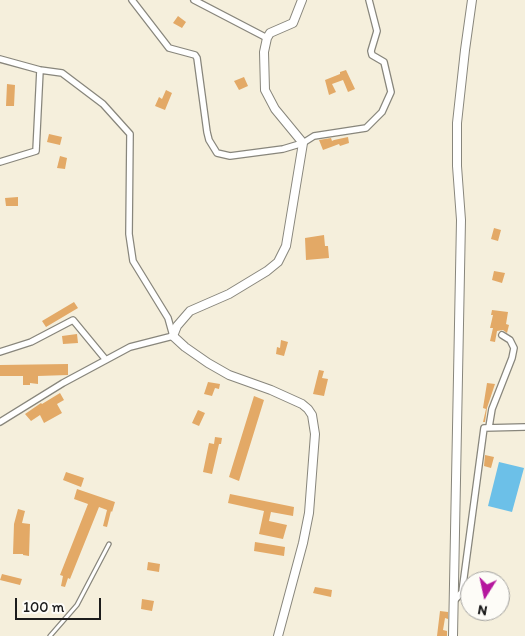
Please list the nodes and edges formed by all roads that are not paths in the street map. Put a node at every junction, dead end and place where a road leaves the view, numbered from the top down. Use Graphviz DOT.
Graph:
graph roads {
  1 [pos="132,0"];
  2 [pos="194,0"];
  3 [pos="302,0"];
  4 [pos="369,0"];
  5 [pos="472,0"];
  6 [pos="267,38"];
  7 [pos="0,59"];
  8 [pos="40,70"];
  9 [pos="303,143"];
  10 [pos="0,162"];
  11 [pos="502,335"];
  12 [pos="173,336"];
  13 [pos="0,352"];
  14 [pos="106,360"];
  15 [pos="0,422"];
  16 [pos="489,427"];
  17 [pos="525,427"];
  18 [pos="109,544"];
  19 [pos="454,601"];
  20 [pos="50,636"];
  21 [pos="278,636"];
  22 [pos="453,636"];
  1 -- 9 [label="street"];
  2 -- 6 [label="street"];
  3 -- 6 [label="street"];
  4 -- 9 [label="street"];
  5 -- 19 [label="street"];
  6 -- 9 [label="street"];
  7 -- 8 [label="street"];
  8 -- 10 [label="street"];
  8 -- 12 [label="street"];
  9 -- 12 [label="street"];
  11 -- 16 [label="street"];
  12 -- 14 [label="street"];
  12 -- 21 [label="street"];
  13 -- 14 [label="street"];
  14 -- 15 [label="street"];
  16 -- 17 [label="street"];
  16 -- 19 [label="street"];
  18 -- 20 [label="lane"];
  19 -- 22 [label="street"];
}
